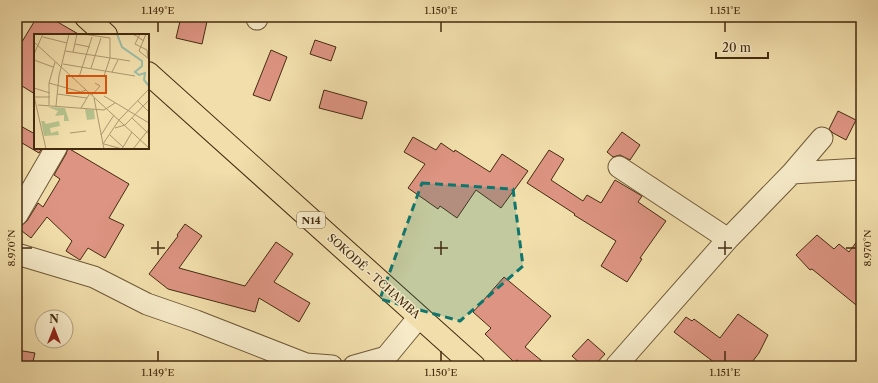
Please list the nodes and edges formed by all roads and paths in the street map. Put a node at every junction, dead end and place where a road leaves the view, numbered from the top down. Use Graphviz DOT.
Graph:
graph roads {
  1 [pos="86,17"];
  2 [pos="105,34"];
  3 [pos="149,74"];
  4 [pos="822,138"];
  5 [pos="55,149"];
  6 [pos="619,167"];
  7 [pos="861,170"];
  8 [pos="792,173"];
  9 [pos="17,214"];
  10 [pos="728,239"];
  11 [pos="17,254"];
  12 [pos="419,317"];
  13 [pos="332,366"];
  14 [pos="354,366"];
  15 [pos="474,366"];
  16 [pos="616,366"];
  1 -- 2 [label="main road"];
  3 -- 12 [label="main road, SOKODÉ - TCHAMBA / N14"];
  4 -- 8 [label="street"];
  5 -- 9 [label="street"];
  6 -- 10 [label="street"];
  7 -- 8 [label="street"];
  8 -- 10 [label="street"];
  10 -- 16 [label="street"];
  11 -- 13 [label="street"];
  12 -- 14 [label="street"];
  12 -- 15 [label="main road, SOKODÉ - TCHAMBA / N14"];
}
